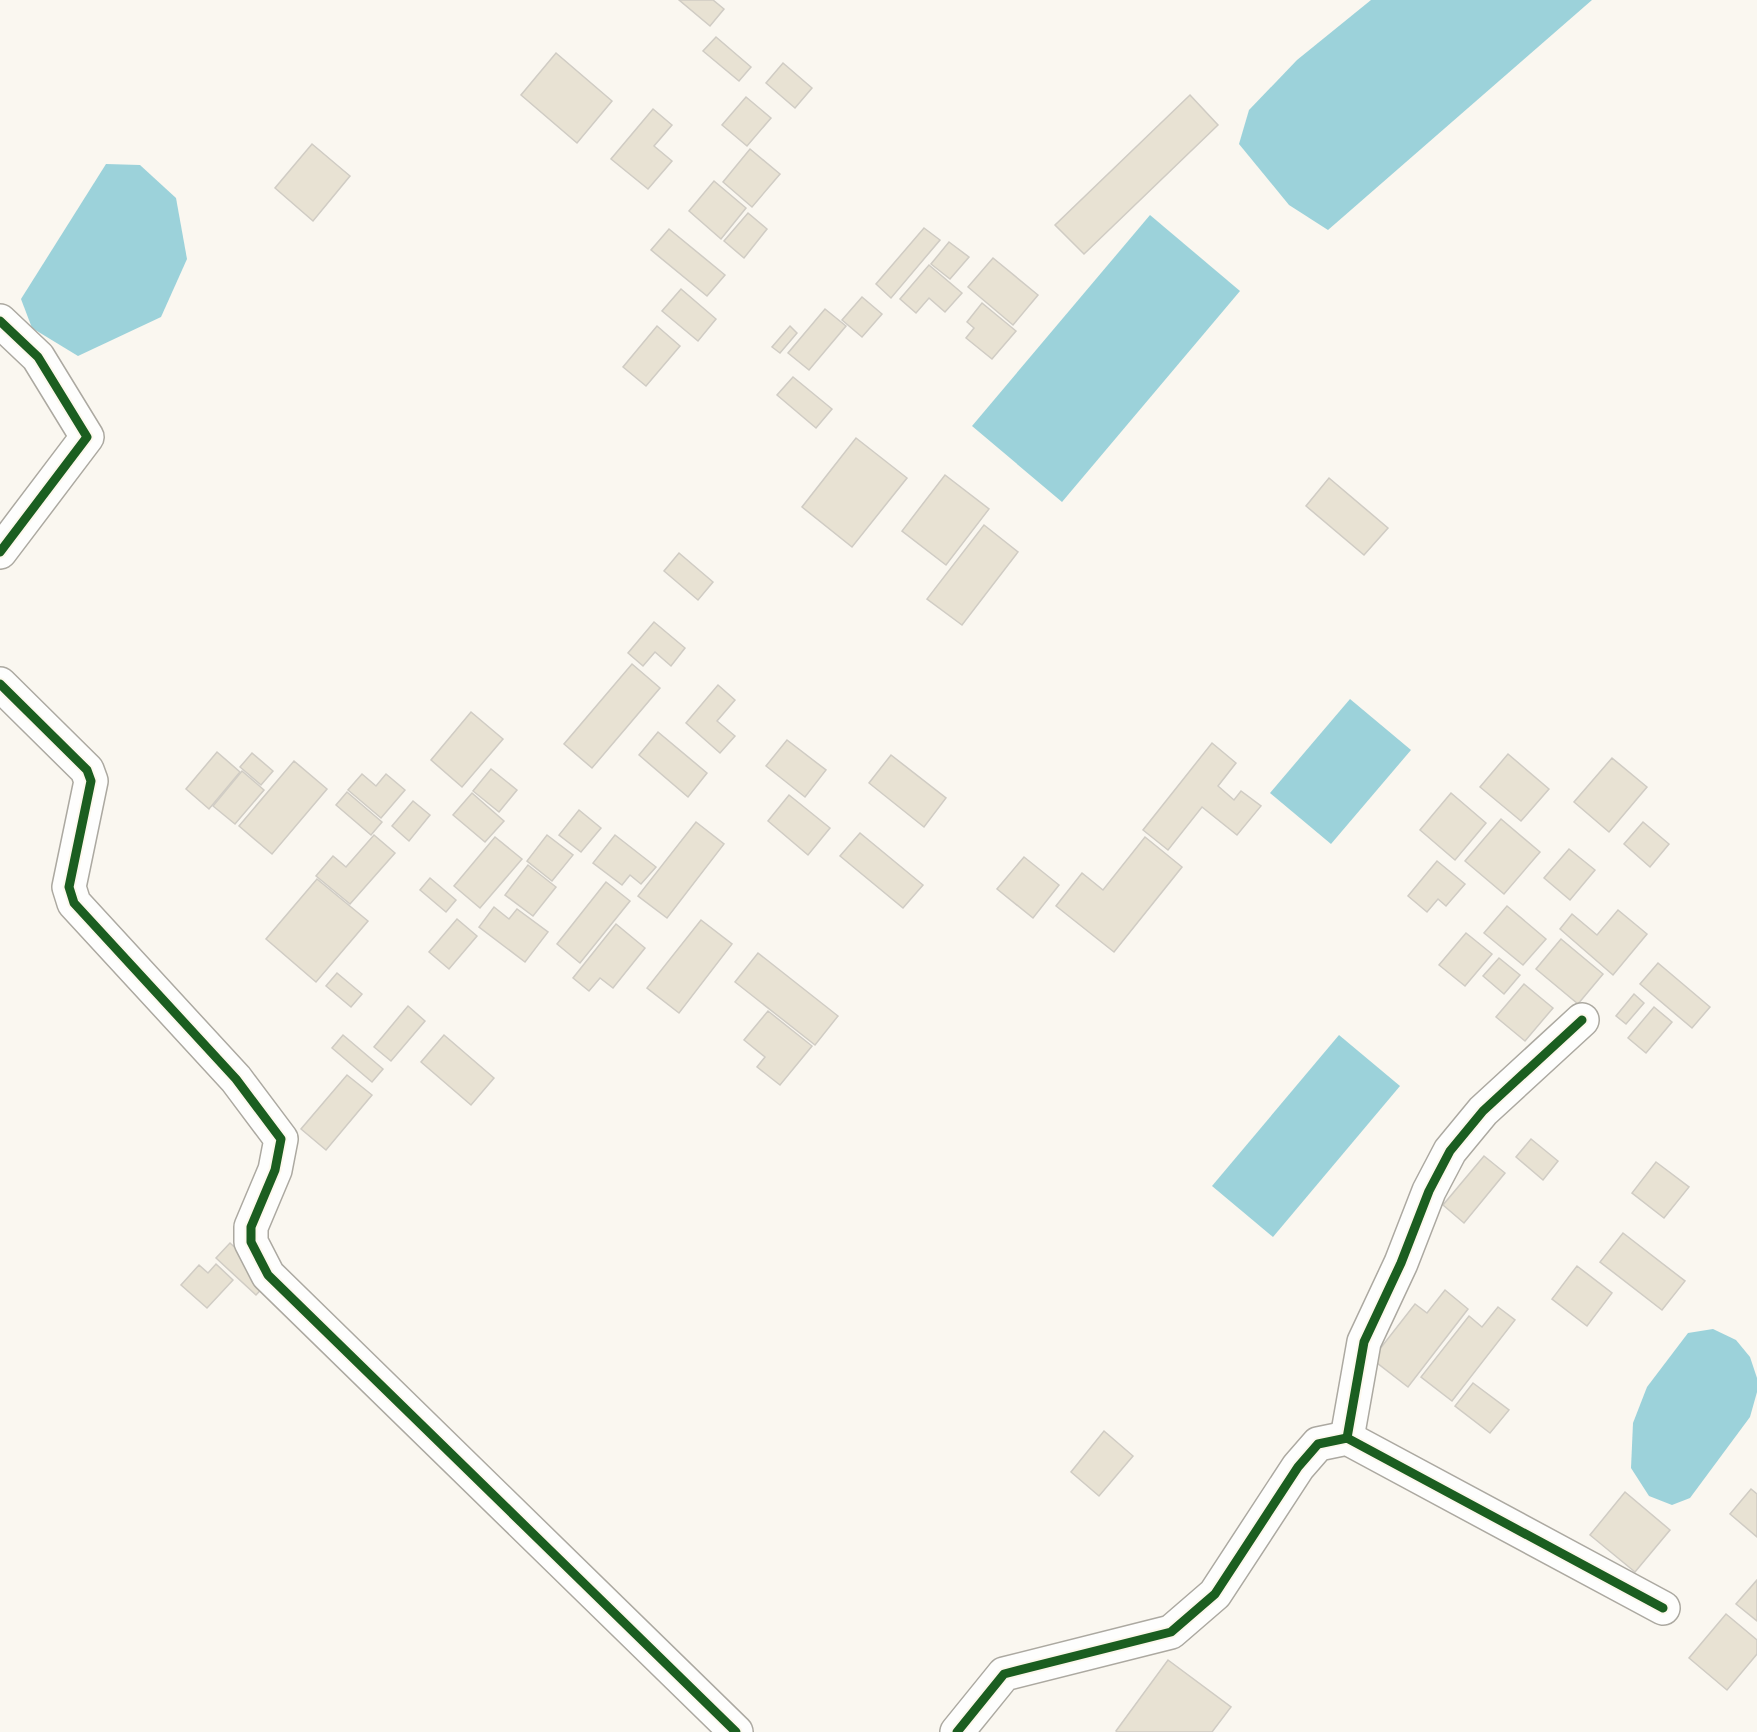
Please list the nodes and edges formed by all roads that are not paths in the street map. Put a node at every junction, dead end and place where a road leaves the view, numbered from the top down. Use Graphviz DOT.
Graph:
graph roads {
  1 [pos="0,321"];
  2 [pos="0,552"];
  3 [pos="0,684"];
  4 [pos="1582,1020"];
  5 [pos="1347,1438"];
  6 [pos="1663,1608"];
  7 [pos="736,1732"];
  8 [pos="957,1732"];
  1 -- 2 [label="street"];
  3 -- 7 [label="street"];
  4 -- 5 [label="street"];
  5 -- 6 [label="street"];
  5 -- 8 [label="street"];
}
